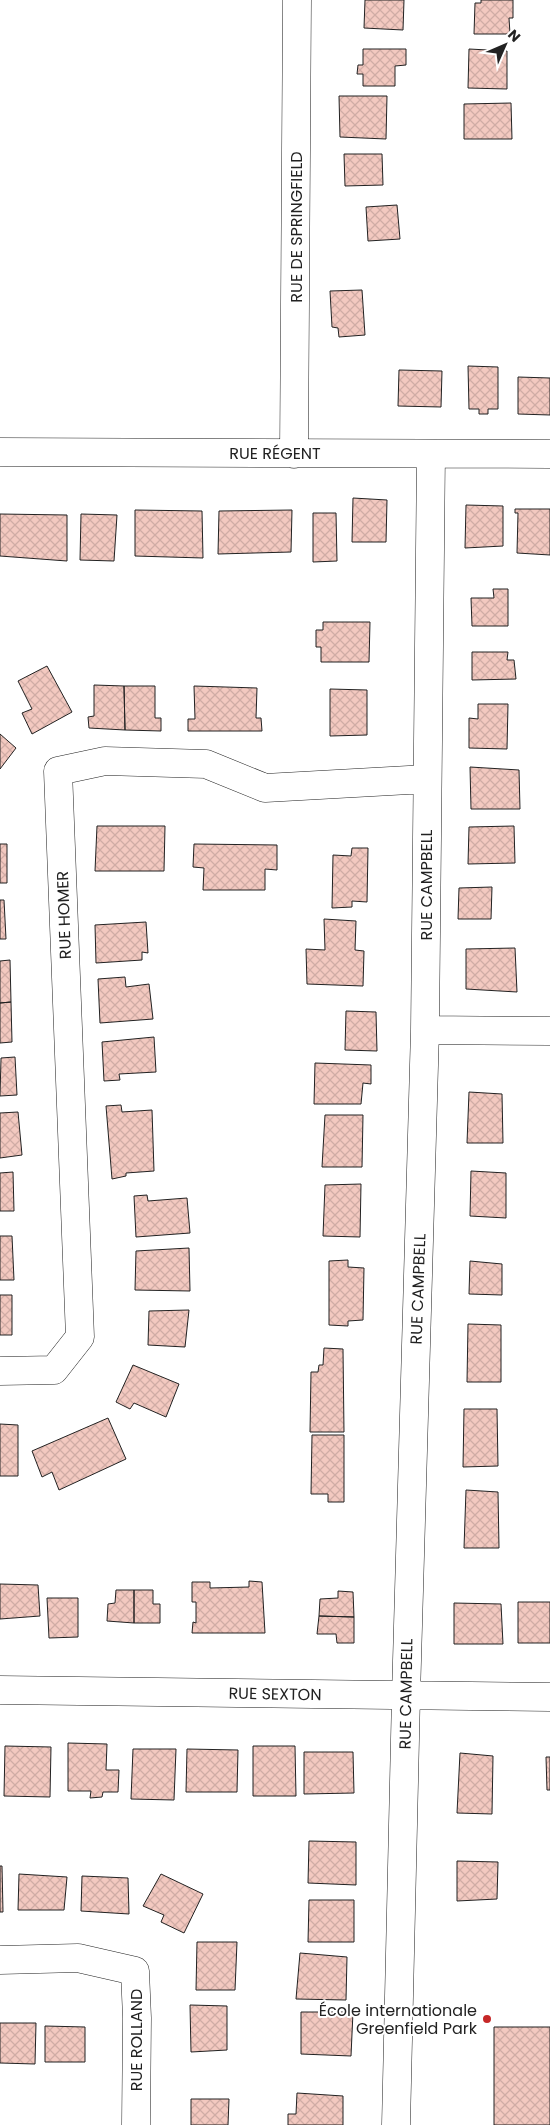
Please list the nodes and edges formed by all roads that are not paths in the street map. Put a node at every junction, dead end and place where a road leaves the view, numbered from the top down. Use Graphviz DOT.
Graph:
graph roads {
  1 [pos="297,0"];
  2 [pos="0,452"];
  3 [pos="294,454"];
  4 [pos="431,454"];
  5 [pos="550,454"];
  6 [pos="427,779"];
  7 [pos="425,1030"];
  8 [pos="550,1031"];
  9 [pos="0,1371"];
  10 [pos="0,1690"];
  11 [pos="406,1696"];
  12 [pos="550,1697"];
  13 [pos="0,1960"];
  14 [pos="136,2125"];
  15 [pos="396,2125"];
  1 -- 3 [label="street, RUE DE SPRINGFIELD"];
  2 -- 3 [label="street, RUE RÉGENT"];
  3 -- 4 [label="street, RUE RÉGENT"];
  4 -- 5 [label="street, RUE RÉGENT"];
  4 -- 6 [label="street, RUE CAMPBELL"];
  6 -- 7 [label="street, RUE CAMPBELL"];
  6 -- 9 [label="street, RUE HOMER"];
  7 -- 8 [label="street"];
  7 -- 11 [label="street, RUE CAMPBELL"];
  10 -- 11 [label="street, RUE SEXTON"];
  11 -- 12 [label="street, RUE SEXTON"];
  11 -- 15 [label="street, RUE CAMPBELL"];
  13 -- 14 [label="street, RUE ROLLAND"];
}
